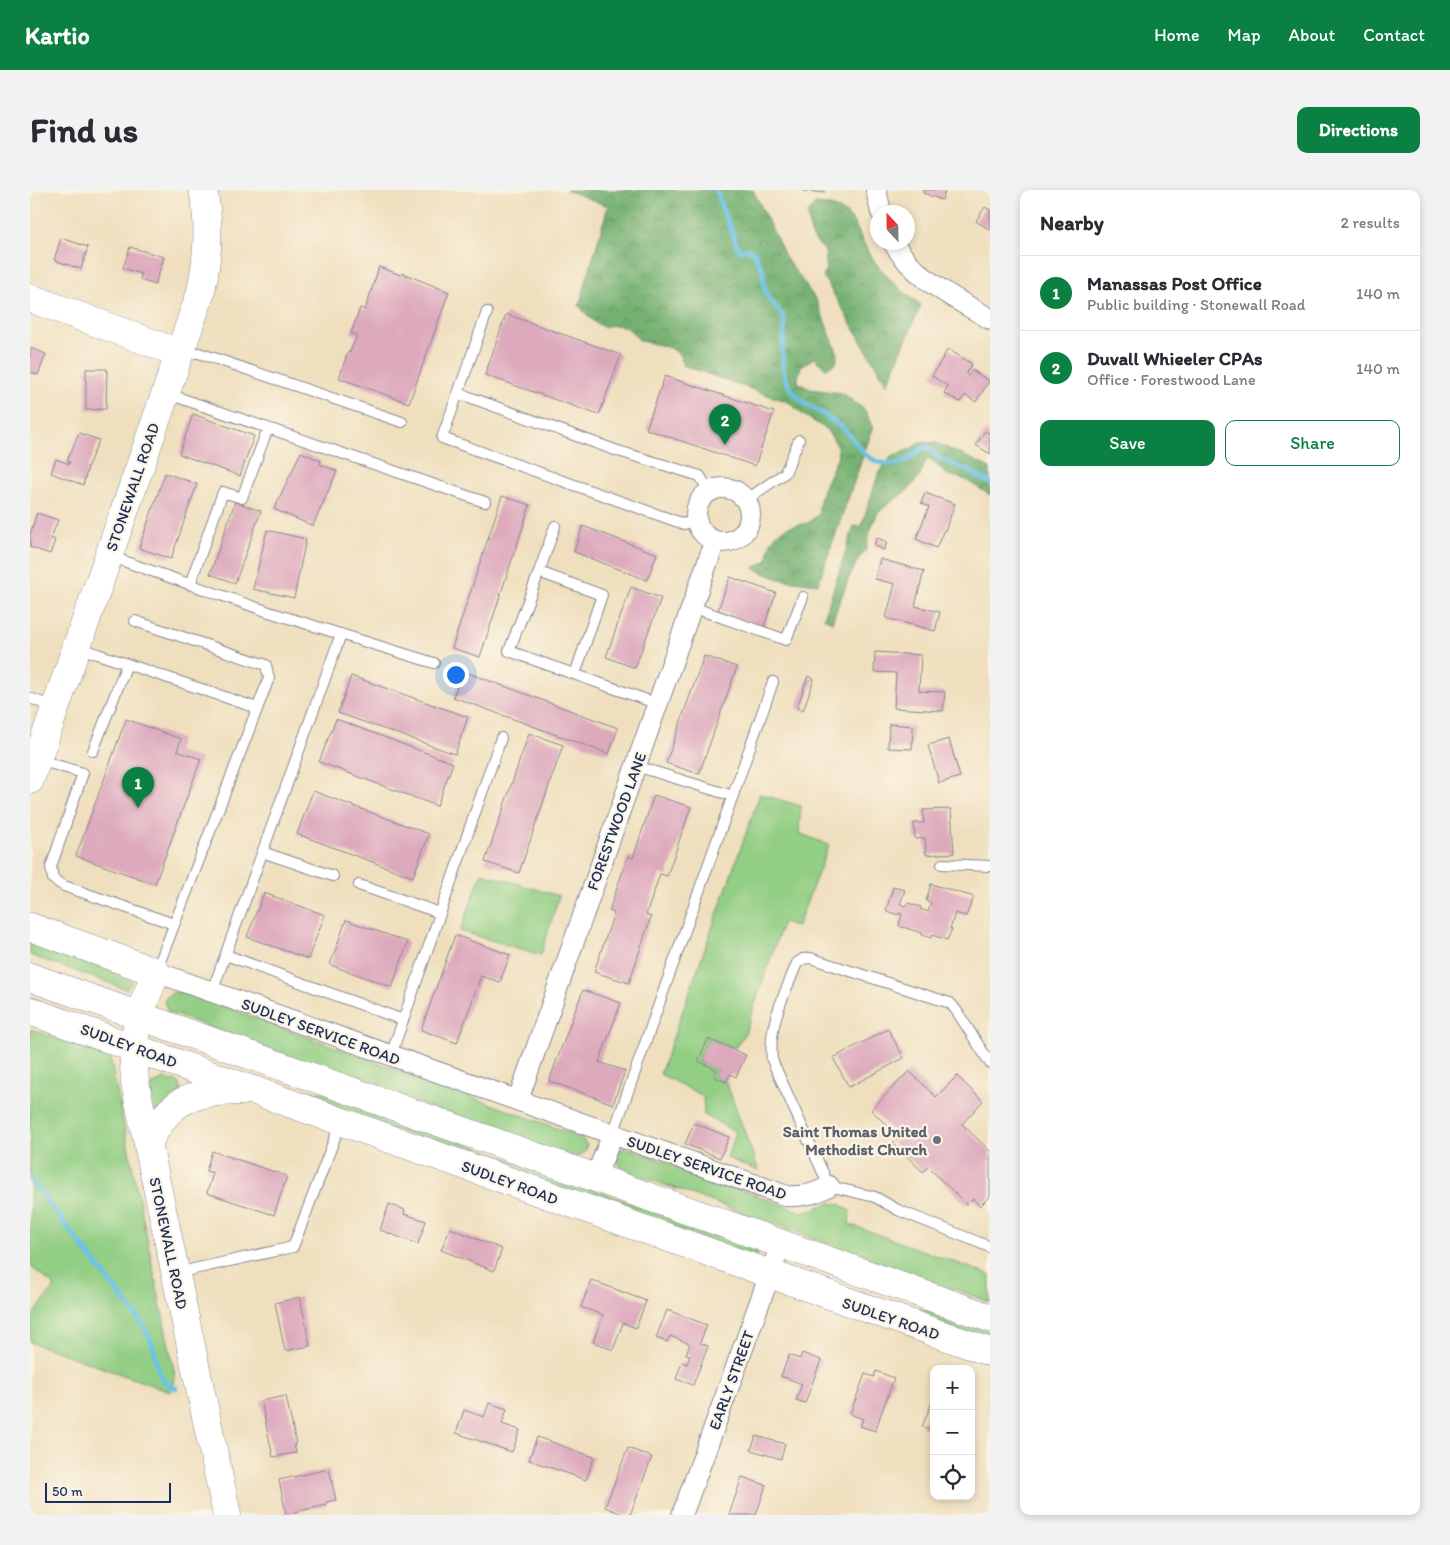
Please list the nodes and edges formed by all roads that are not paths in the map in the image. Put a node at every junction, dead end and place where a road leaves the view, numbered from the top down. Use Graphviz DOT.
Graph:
graph roads {
  1 [pos="204,190"];
  2 [pos="876,190"];
  3 [pos="879,205"];
  4 [pos="898,250"];
  5 [pos="30,298"];
  6 [pos="487,312"];
  7 [pos="990,319"];
  8 [pos="179,353"];
  9 [pos="164,393"];
  10 [pos="458,393"];
  11 [pos="402,422"];
  12 [pos="268,428"];
  13 [pos="799,440"];
  14 [pos="709,492"];
  15 [pos="746,500"];
  16 [pos="485,502"];
  17 [pos="696,520"];
  18 [pos="555,526"];
  19 [pos="715,541"];
  20 [pos="108,556"];
  21 [pos="539,572"];
  22 [pos="190,584"];
  23 [pos="803,597"];
  24 [pos="692,607"];
  25 [pos="135,621"];
  26 [pos="341,634"];
  27 [pos="76,646"];
  28 [pos="434,663"];
  29 [pos="127,664"];
  30 [pos="574,674"];
  31 [pos="773,682"];
  32 [pos="42,703"];
  33 [pos="658,704"];
  34 [pos="258,708"];
  35 [pos="501,738"];
  36 [pos="93,751"];
  37 [pos="636,766"];
  38 [pos="33,769"];
  39 [pos="733,796"];
  40 [pos="262,852"];
  41 [pos="942,864"];
  42 [pos="990,866"];
  43 [pos="333,876"];
  44 [pos="359,885"];
  45 [pos="440,913"];
  46 [pos="174,924"];
  47 [pos="30,927"];
  48 [pos="226,955"];
  49 [pos="156,972"];
  50 [pos="30,977"];
  51 [pos="212,992"];
  52 [pos="30,1010"];
  53 [pos="139,1015"];
  54 [pos="403,1020"];
  55 [pos="133,1047"];
  56 [pos="391,1056"];
  57 [pos="990,1063"];
  58 [pos="263,1094"];
  59 [pos="518,1100"];
  60 [pos="341,1122"];
  61 [pos="613,1134"];
  62 [pos="148,1144"];
  63 [pos="596,1178"];
  64 [pos="829,1186"];
  65 [pos="781,1244"];
  66 [pos="990,1247"];
  67 [pos="176,1273"];
  68 [pos="769,1274"];
  69 [pos="990,1318"];
  70 [pos="990,1352"];
  71 [pos="227,1515"];
  72 [pos="682,1515"];
  1 -- 8 [label="main road, STONEWALL ROAD"];
  2 -- 3 [label="street"];
  4 -- 7 [label="street"];
  5 -- 8 [label="main road"];
  6 -- 10 [label="lane"];
  8 -- 9 [label="main road, STONEWALL ROAD"];
  8 -- 11 [label="lane"];
  9 -- 12 [label="lane"];
  9 -- 20 [label="main road, STONEWALL ROAD"];
  10 -- 14 [label="lane"];
  10 -- 17 [label="lane"];
  12 -- 16 [label="lane"];
  12 -- 22 [label="lane"];
  13 -- 15 [label="lane"];
  14 -- 15 [label="street"];
  14 -- 17 [label="street"];
  15 -- 19 [label="street"];
  17 -- 19 [label="street"];
  18 -- 21 [label="lane"];
  19 -- 24 [label="street, FORESTWOOD LANE"];
  20 -- 22 [label="lane"];
  20 -- 27 [label="main road, STONEWALL ROAD"];
  21 -- 30 [label="lane"];
  21 -- 30 [label="lane"];
  22 -- 26 [label="lane"];
  23 -- 24 [label="lane"];
  24 -- 33 [label="street, FORESTWOOD LANE"];
  25 -- 34 [label="lane"];
  26 -- 28 [label="lane"];
  26 -- 40 [label="lane"];
  27 -- 29 [label="lane"];
  27 -- 32 [label="main road, STONEWALL ROAD"];
  29 -- 34 [label="lane"];
  29 -- 36 [label="lane"];
  30 -- 33 [label="lane"];
  31 -- 39 [label="lane"];
  32 -- 38 [label="main road, STONEWALL ROAD"];
  33 -- 37 [label="street, FORESTWOOD LANE"];
  34 -- 46 [label="lane"];
  35 -- 45 [label="lane"];
  37 -- 39 [label="lane"];
  37 -- 59 [label="street, FORESTWOOD LANE"];
  38 -- 46 [label="lane"];
  39 -- 61 [label="lane"];
  40 -- 43 [label="lane"];
  40 -- 48 [label="lane"];
  41 -- 42 [label="lane"];
  44 -- 45 [label="lane"];
  45 -- 54 [label="lane"];
  46 -- 49 [label="lane"];
  47 -- 49 [label="main road, SUDLEY SERVICE ROAD"];
  48 -- 51 [label="lane"];
  48 -- 54 [label="lane"];
  49 -- 51 [label="street, SUDLEY SERVICE ROAD"];
  49 -- 53 [label="main road, STONEWALL ROAD"];
  50 -- 53 [label="main road, SUDLEY ROAD"];
  51 -- 56 [label="street, SUDLEY SERVICE ROAD"];
  52 -- 55 [label="main road, SUDLEY ROAD"];
  53 -- 55 [label="main road, STONEWALL ROAD"];
  53 -- 63 [label="main road, SUDLEY ROAD"];
  54 -- 56 [label="lane"];
  55 -- 58 [label="main road, SUDLEY ROAD"];
  55 -- 62 [label="main road, STONEWALL ROAD"];
  56 -- 59 [label="street, SUDLEY SERVICE ROAD"];
  57 -- 64 [label="lane"];
  58 -- 60 [label="main road, SUDLEY ROAD"];
  58 -- 62 [label="main road"];
  59 -- 61 [label="street, SUDLEY SERVICE ROAD"];
  60 -- 67 [label="lane"];
  60 -- 68 [label="main road, SUDLEY ROAD"];
  61 -- 63 [label="street, SUDLEY SERVICE ROAD"];
  61 -- 64 [label="street, SUDLEY SERVICE ROAD"];
  62 -- 67 [label="main road, STONEWALL ROAD"];
  63 -- 65 [label="main road, SUDLEY ROAD"];
  64 -- 66 [label="lane"];
  65 -- 68 [label="street, EARLY STREET"];
  65 -- 69 [label="main road, SUDLEY ROAD"];
  67 -- 71 [label="main road, STONEWALL ROAD"];
  68 -- 70 [label="main road, SUDLEY ROAD"];
  68 -- 72 [label="street, EARLY STREET"];
}
